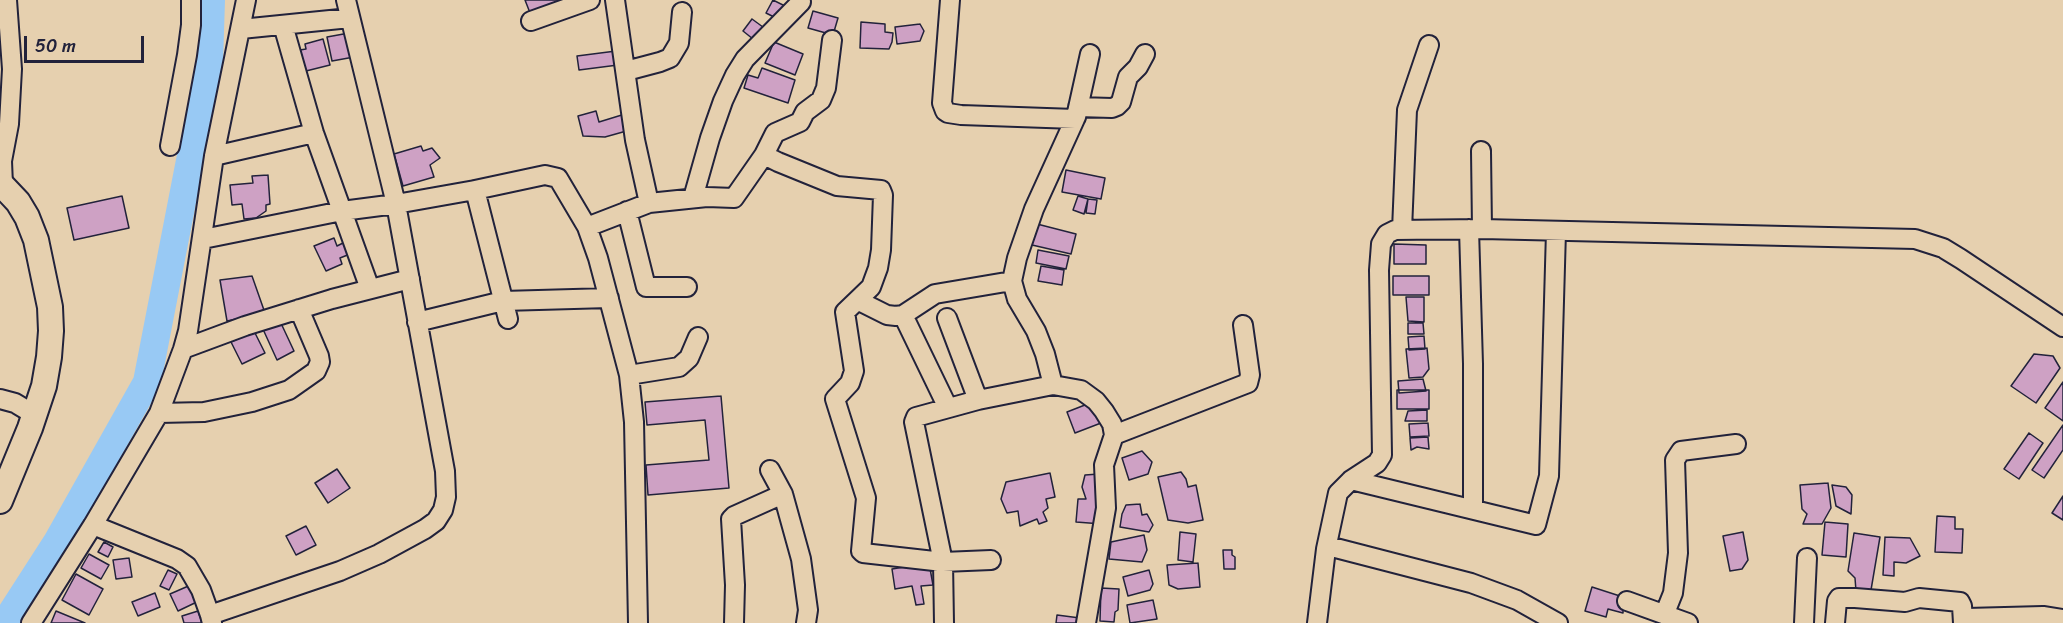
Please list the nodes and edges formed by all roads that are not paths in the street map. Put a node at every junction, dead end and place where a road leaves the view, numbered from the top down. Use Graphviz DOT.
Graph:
graph roads {
  1 [pos="7,0"];
  2 [pos="191,0"];
  3 [pos="246,0"];
  4 [pos="590,0"];
  5 [pos="615,0"];
  6 [pos="950,0"];
  7 [pos="801,2"];
  8 [pos="348,9"];
  9 [pos="682,12"];
  10 [pos="531,21"];
  11 [pos="283,25"];
  12 [pos="241,29"];
  13 [pos="832,40"];
  14 [pos="1429,45"];
  15 [pos="1090,54"];
  16 [pos="1145,54"];
  17 [pos="626,71"];
  18 [pos="1077,113"];
  19 [pos="314,133"];
  20 [pos="170,146"];
  21 [pos="1481,151"];
  22 [pos="765,155"];
  23 [pos="214,156"];
  24 [pos="2,184"];
  25 [pos="475,190"];
  26 [pos="698,198"];
  27 [pos="649,203"];
  28 [pos="396,204"];
  29 [pos="342,211"];
  30 [pos="627,211"];
  31 [pos="587,227"];
  32 [pos="1476,229"];
  33 [pos="1402,230"];
  34 [pos="1556,231"];
  35 [pos="203,239"];
  36 [pos="410,279"];
  37 [pos="1012,281"];
  38 [pos="687,286"];
  39 [pos="370,290"];
  40 [pos="609,298"];
  41 [pos="503,301"];
  42 [pos="859,301"];
  43 [pos="299,309"];
  44 [pos="903,315"];
  45 [pos="947,318"];
  46 [pos="508,319"];
  47 [pos="417,322"];
  48 [pos="1243,325"];
  49 [pos="2063,327"];
  50 [pos="698,337"];
  51 [pos="183,349"];
  52 [pos="629,375"];
  53 [pos="1053,384"];
  54 [pos="0,399"];
  55 [pos="978,400"];
  56 [pos="948,408"];
  57 [pos="159,413"];
  58 [pos="35,415"];
  59 [pos="1114,435"];
  60 [pos="1736,444"];
  61 [pos="770,470"];
  62 [pos="1351,480"];
  63 [pos="783,494"];
  64 [pos="0,501"];
  65 [pos="1473,509"];
  66 [pos="93,525"];
  67 [pos="1328,546"];
  68 [pos="1807,558"];
  69 [pos="991,560"];
  70 [pos="943,562"];
  71 [pos="1628,601"];
  72 [pos="211,619"];
  73 [pos="2063,619"];
  74 [pos="1678,620"];
  75 [pos="1963,621"];
  76 [pos="32,623"];
  77 [pos="638,623"];
  78 [pos="734,623"];
  79 [pos="806,623"];
  80 [pos="944,623"];
  81 [pos="1086,623"];
  82 [pos="1317,623"];
  83 [pos="1558,623"];
  84 [pos="1804,623"];
  85 [pos="1835,623"];
  1 -- 24 [label="street"];
  2 -- 20 [label="street"];
  3 -- 12 [label="street"];
  4 -- 10 [label="street"];
  5 -- 17 [label="street"];
  6 -- 18 [label="street"];
  7 -- 26 [label="street"];
  8 -- 11 [label="street"];
  8 -- 28 [label="street"];
  9 -- 17 [label="street"];
  11 -- 12 [label="street"];
  11 -- 19 [label="street"];
  12 -- 23 [label="street"];
  13 -- 22 [label="street"];
  14 -- 33 [label="street"];
  15 -- 18 [label="street"];
  16 -- 18 [label="street"];
  17 -- 27 [label="street"];
  18 -- 37 [label="street"];
  19 -- 23 [label="street"];
  19 -- 29 [label="street"];
  21 -- 32 [label="street"];
  22 -- 26 [label="street"];
  22 -- 42 [label="street"];
  23 -- 35 [label="street"];
  24 -- 58 [label="street"];
  25 -- 28 [label="street"];
  25 -- 31 [label="street"];
  25 -- 41 [label="street"];
  26 -- 27 [label="street"];
  27 -- 30 [label="street"];
  28 -- 29 [label="street"];
  28 -- 36 [label="street"];
  29 -- 35 [label="street"];
  29 -- 39 [label="street"];
  30 -- 31 [label="street"];
  30 -- 38 [label="street"];
  31 -- 40 [label="street"];
  32 -- 33 [label="street"];
  32 -- 34 [label="street"];
  32 -- 65 [label="street"];
  33 -- 62 [label="street"];
  34 -- 49 [label="street"];
  34 -- 65 [label="street"];
  35 -- 51 [label="street"];
  36 -- 39 [label="street"];
  36 -- 47 [label="street"];
  37 -- 44 [label="street"];
  37 -- 53 [label="street"];
  39 -- 43 [label="street"];
  40 -- 41 [label="street"];
  40 -- 52 [label="street"];
  41 -- 46 [label="street"];
  41 -- 47 [label="street"];
  42 -- 44 [label="street"];
  42 -- 70 [label="street"];
  43 -- 51 [label="street"];
  43 -- 57 [label="street"];
  44 -- 56 [label="street"];
  45 -- 55 [label="street"];
  47 -- 72 [label="street"];
  48 -- 59 [label="street"];
  50 -- 52 [label="street"];
  51 -- 57 [label="street"];
  52 -- 77 [label="street"];
  53 -- 55 [label="street"];
  53 -- 59 [label="street"];
  54 -- 58 [label="street"];
  55 -- 56 [label="street"];
  56 -- 70 [label="street"];
  57 -- 66 [label="street"];
  58 -- 64 [label="street"];
  59 -- 81 [label="street"];
  60 -- 74 [label="street"];
  61 -- 63 [label="street"];
  62 -- 65 [label="street"];
  62 -- 67 [label="street"];
  63 -- 78 [label="street"];
  63 -- 79 [label="street"];
  66 -- 72 [label="street"];
  66 -- 76 [label="street"];
  67 -- 82 [label="street"];
  67 -- 83 [label="street"];
  68 -- 84 [label="street"];
  69 -- 70 [label="street"];
  70 -- 80 [label="street"];
  71 -- 74 [label="street"];
  73 -- 75 [label="street"];
  75 -- 85 [label="street"];
}
